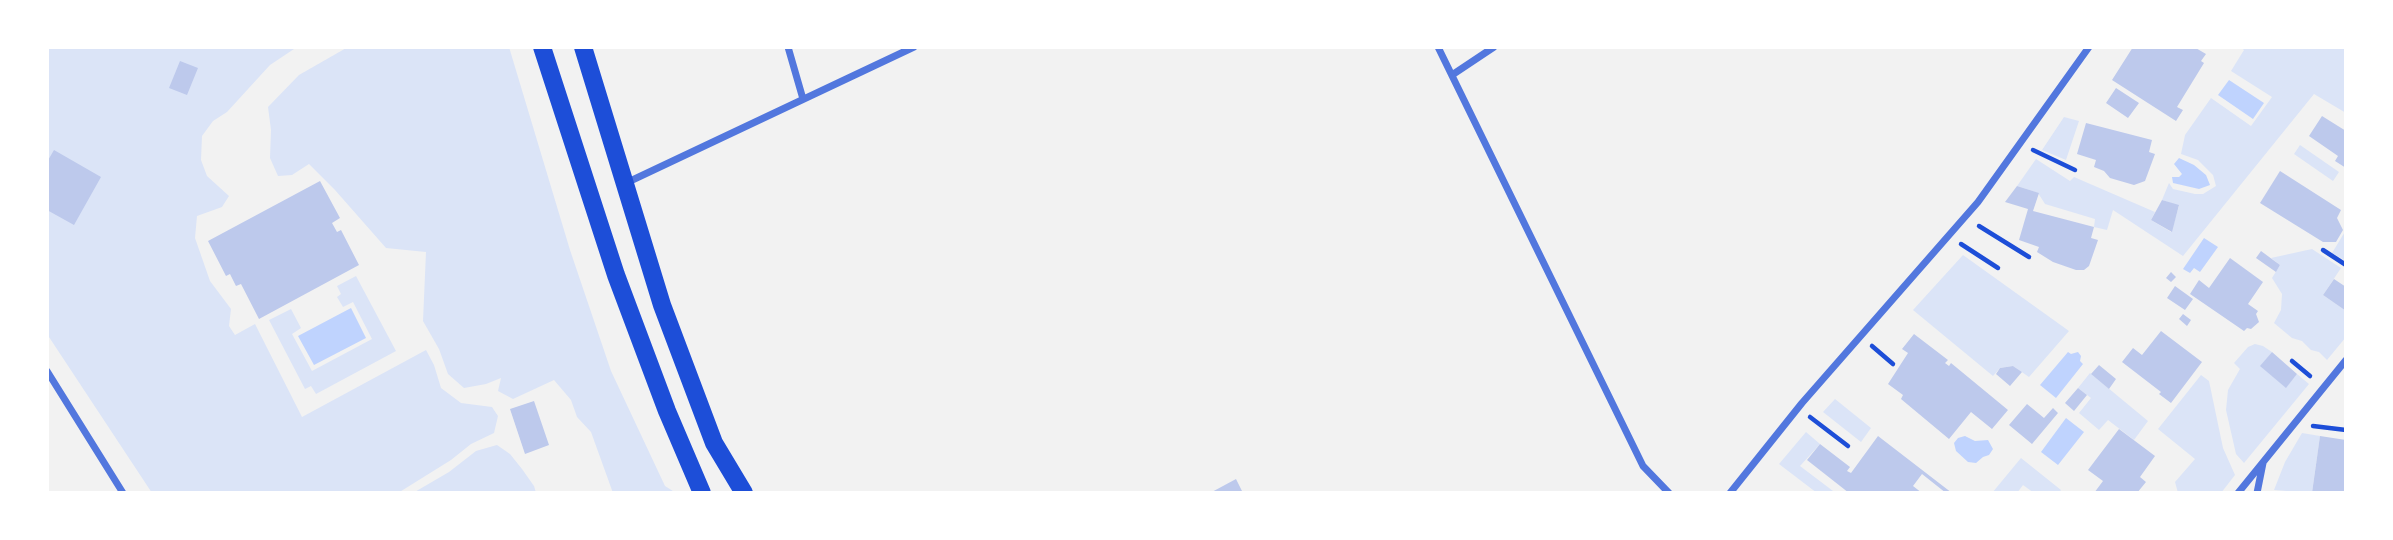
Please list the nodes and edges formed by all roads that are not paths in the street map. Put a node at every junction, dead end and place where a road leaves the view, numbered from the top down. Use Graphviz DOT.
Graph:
graph roads {
  1 [pos="542,47"];
  2 [pos="583,47"];
  3 [pos="788,47"];
  4 [pos="914,47"];
  5 [pos="1438,47"];
  6 [pos="1494,47"];
  7 [pos="2089,47"];
  8 [pos="1452,75"];
  9 [pos="803,99"];
  10 [pos="625,184"];
  11 [pos="2346,360"];
  12 [pos="47,371"];
  13 [pos="2264,461"];
  14 [pos="123,493"];
  15 [pos="702,493"];
  16 [pos="744,493"];
  17 [pos="1669,493"];
  18 [pos="1730,493"];
  19 [pos="2238,493"];
  20 [pos="2257,493"];
  1 -- 15 [label="main road"];
  2 -- 10 [label="main road"];
  3 -- 9 [label="street"];
  4 -- 9 [label="street"];
  5 -- 8 [label="street"];
  6 -- 8 [label="street"];
  7 -- 18 [label="street"];
  8 -- 17 [label="street"];
  9 -- 10 [label="street"];
  10 -- 16 [label="main road"];
  11 -- 13 [label="street"];
  12 -- 14 [label="street"];
  13 -- 19 [label="street"];
  13 -- 20 [label="street"];
}
